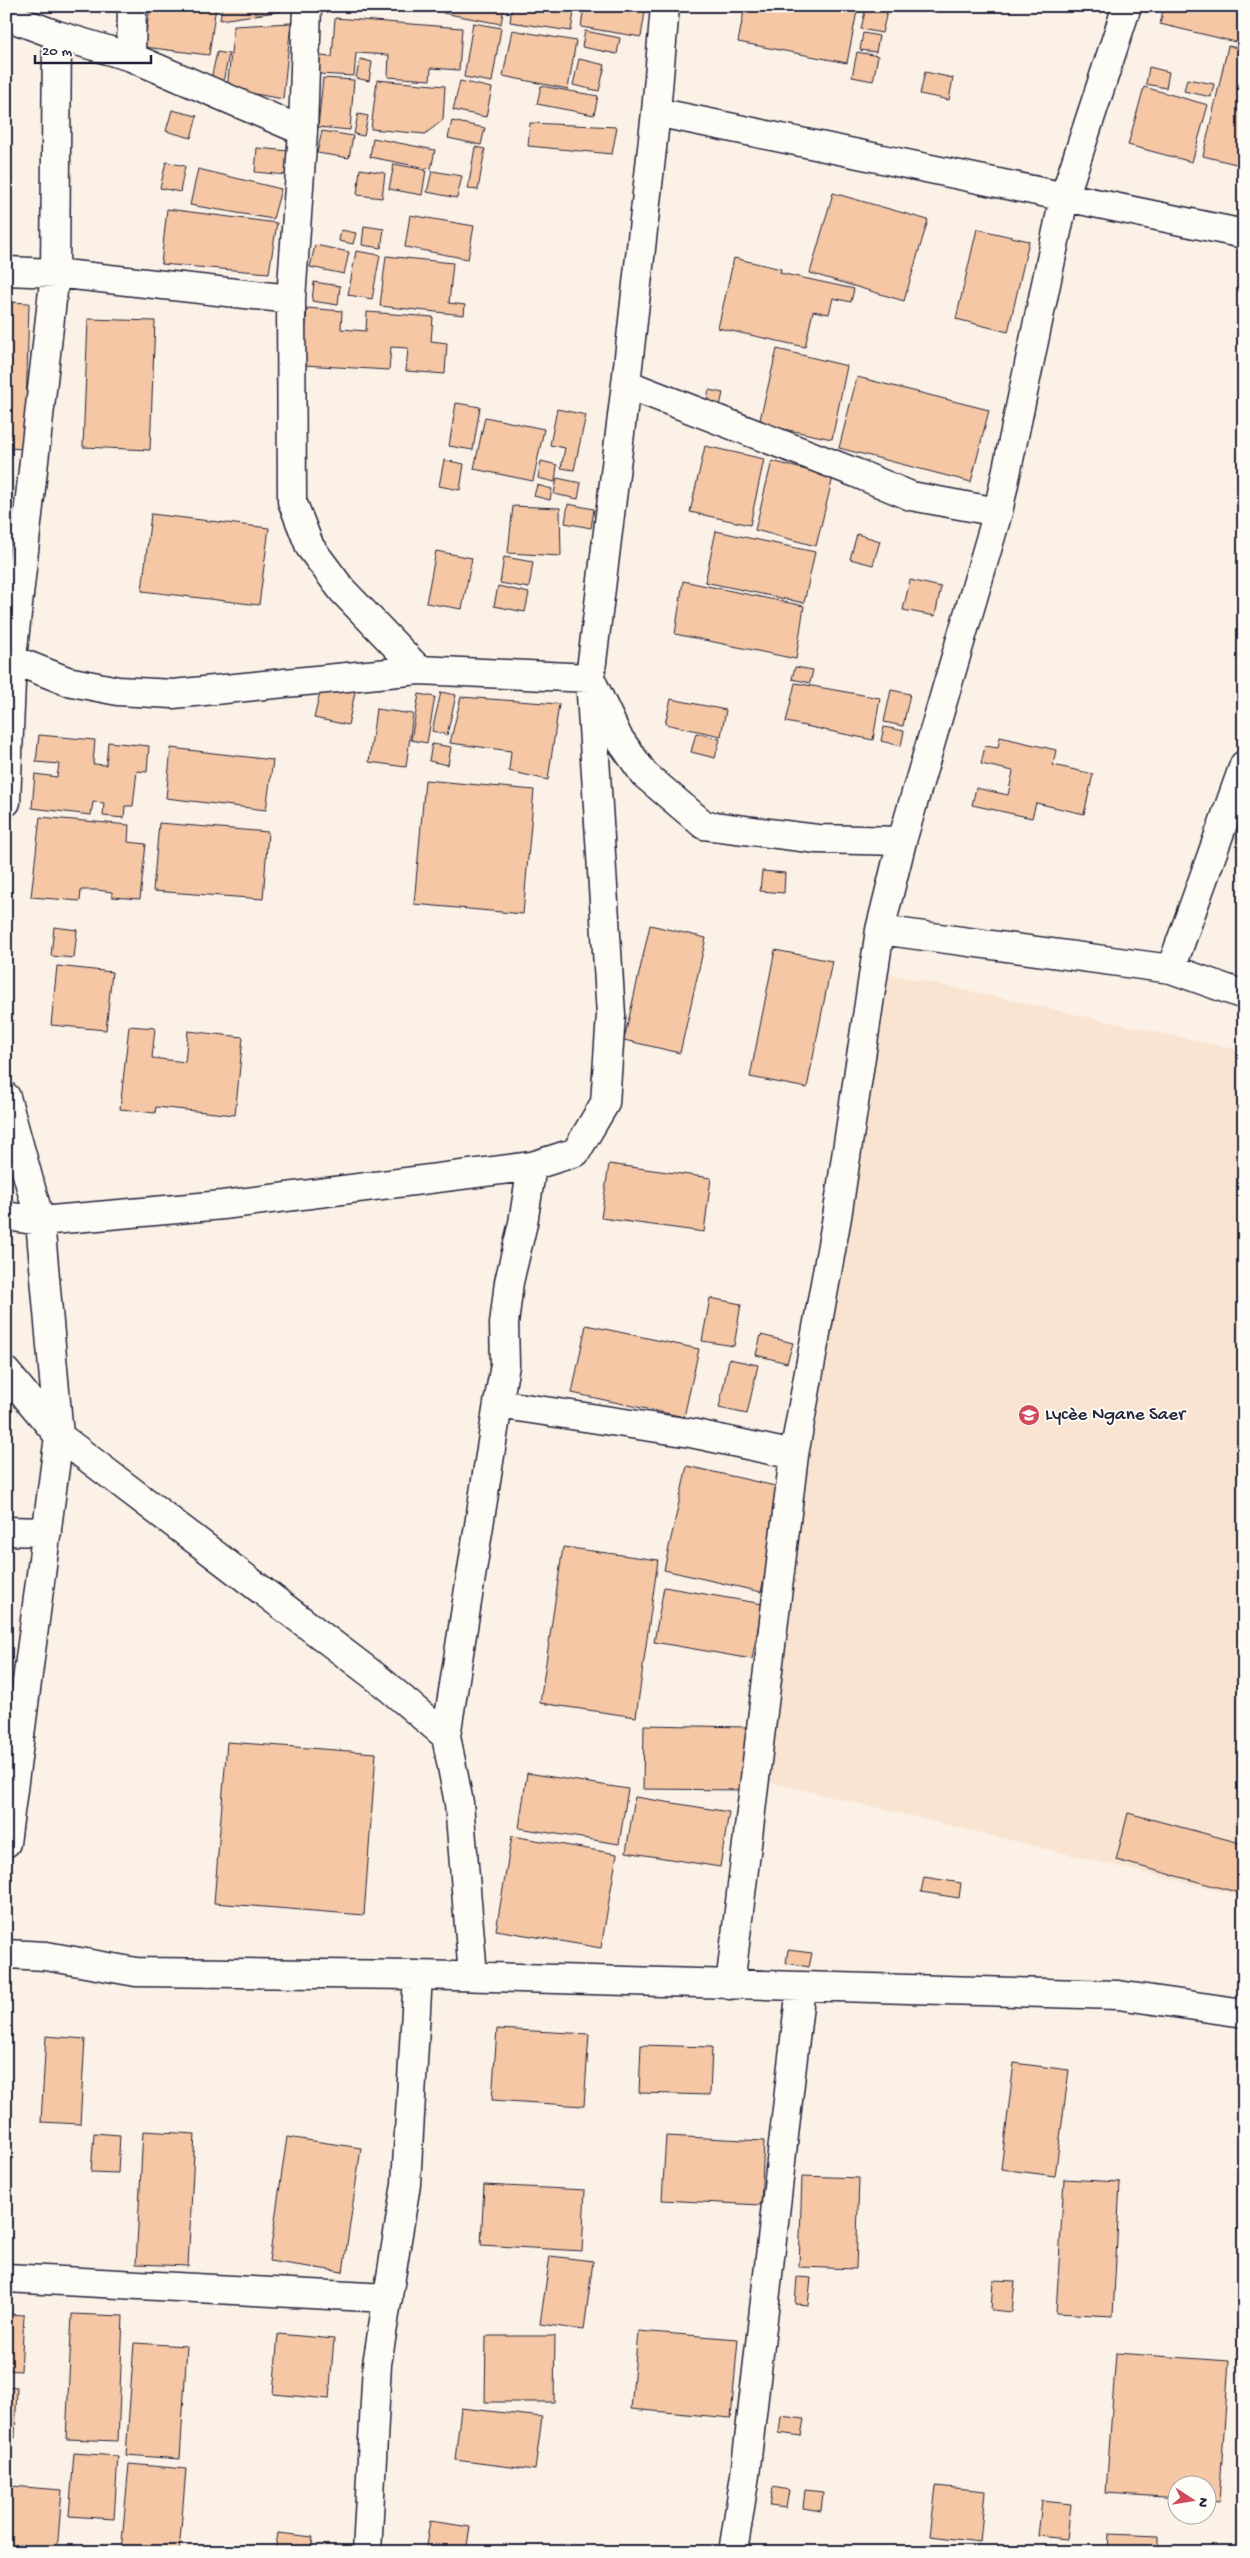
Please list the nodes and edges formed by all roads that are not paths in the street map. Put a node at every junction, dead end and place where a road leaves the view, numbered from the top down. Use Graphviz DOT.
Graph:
graph roads {
  1 [pos="132,6"];
  2 [pos="307,6"];
  3 [pos="665,6"];
  4 [pos="1127,6"];
  5 [pos="6,16"];
  6 [pos="57,35"];
  7 [pos="131,57"];
  8 [pos="656,112"];
  9 [pos="303,131"];
  10 [pos="1064,198"];
  11 [pos="1244,234"];
  12 [pos="6,271"];
  13 [pos="55,274"];
  14 [pos="291,299"];
  15 [pos="626,384"];
  16 [pos="998,512"];
  17 [pos="9,658"];
  18 [pos="419,670"];
  19 [pos="590,678"];
  20 [pos="1244,764"];
  21 [pos="6,802"];
  22 [pos="902,841"];
  23 [pos="880,930"];
  24 [pos="1171,968"];
  25 [pos="1244,995"];
  26 [pos="6,1097"];
  27 [pos="532,1166"];
  28 [pos="6,1216"];
  29 [pos="40,1221"];
  30 [pos="6,1372"];
  31 [pos="498,1404"];
  32 [pos="59,1436"];
  33 [pos="794,1455"];
  34 [pos="6,1531"];
  35 [pos="47,1532"];
  36 [pos="446,1736"];
  37 [pos="6,1843"];
  38 [pos="6,1954"];
  39 [pos="418,1975"];
  40 [pos="473,1976"];
  41 [pos="730,1985"];
  42 [pos="801,1987"];
  43 [pos="1244,2013"];
  44 [pos="6,2278"];
  45 [pos="388,2298"];
  46 [pos="367,2552"];
  47 [pos="733,2552"];
  1 -- 7 [label="street"];
  2 -- 9 [label="street"];
  3 -- 8 [label="street"];
  4 -- 10 [label="street"];
  5 -- 6 [label="street"];
  6 -- 7 [label="street"];
  6 -- 13 [label="street"];
  7 -- 9 [label="street"];
  8 -- 10 [label="street"];
  8 -- 15 [label="street"];
  9 -- 14 [label="street"];
  10 -- 11 [label="street"];
  10 -- 16 [label="street"];
  12 -- 13 [label="street"];
  13 -- 14 [label="street"];
  13 -- 17 [label="street"];
  14 -- 18 [label="street"];
  15 -- 16 [label="street"];
  15 -- 19 [label="street"];
  16 -- 22 [label="street"];
  17 -- 18 [label="street"];
  17 -- 21 [label="street"];
  18 -- 19 [label="street"];
  19 -- 22 [label="street"];
  19 -- 27 [label="street"];
  20 -- 24 [label="street"];
  22 -- 23 [label="street"];
  23 -- 24 [label="street"];
  23 -- 33 [label="street"];
  24 -- 25 [label="street"];
  26 -- 29 [label="street"];
  27 -- 29 [label="street"];
  27 -- 31 [label="street"];
  28 -- 29 [label="street"];
  29 -- 32 [label="street"];
  30 -- 32 [label="street"];
  31 -- 33 [label="street"];
  31 -- 36 [label="street"];
  32 -- 35 [label="street"];
  32 -- 36 [label="street"];
  33 -- 41 [label="street"];
  34 -- 35 [label="street"];
  35 -- 37 [label="street"];
  36 -- 40 [label="street"];
  38 -- 39 [label="street"];
  39 -- 40 [label="street"];
  39 -- 45 [label="street"];
  40 -- 41 [label="street"];
  41 -- 42 [label="street"];
  42 -- 43 [label="street"];
  42 -- 47 [label="street"];
  44 -- 45 [label="street"];
  45 -- 46 [label="street"];
}
